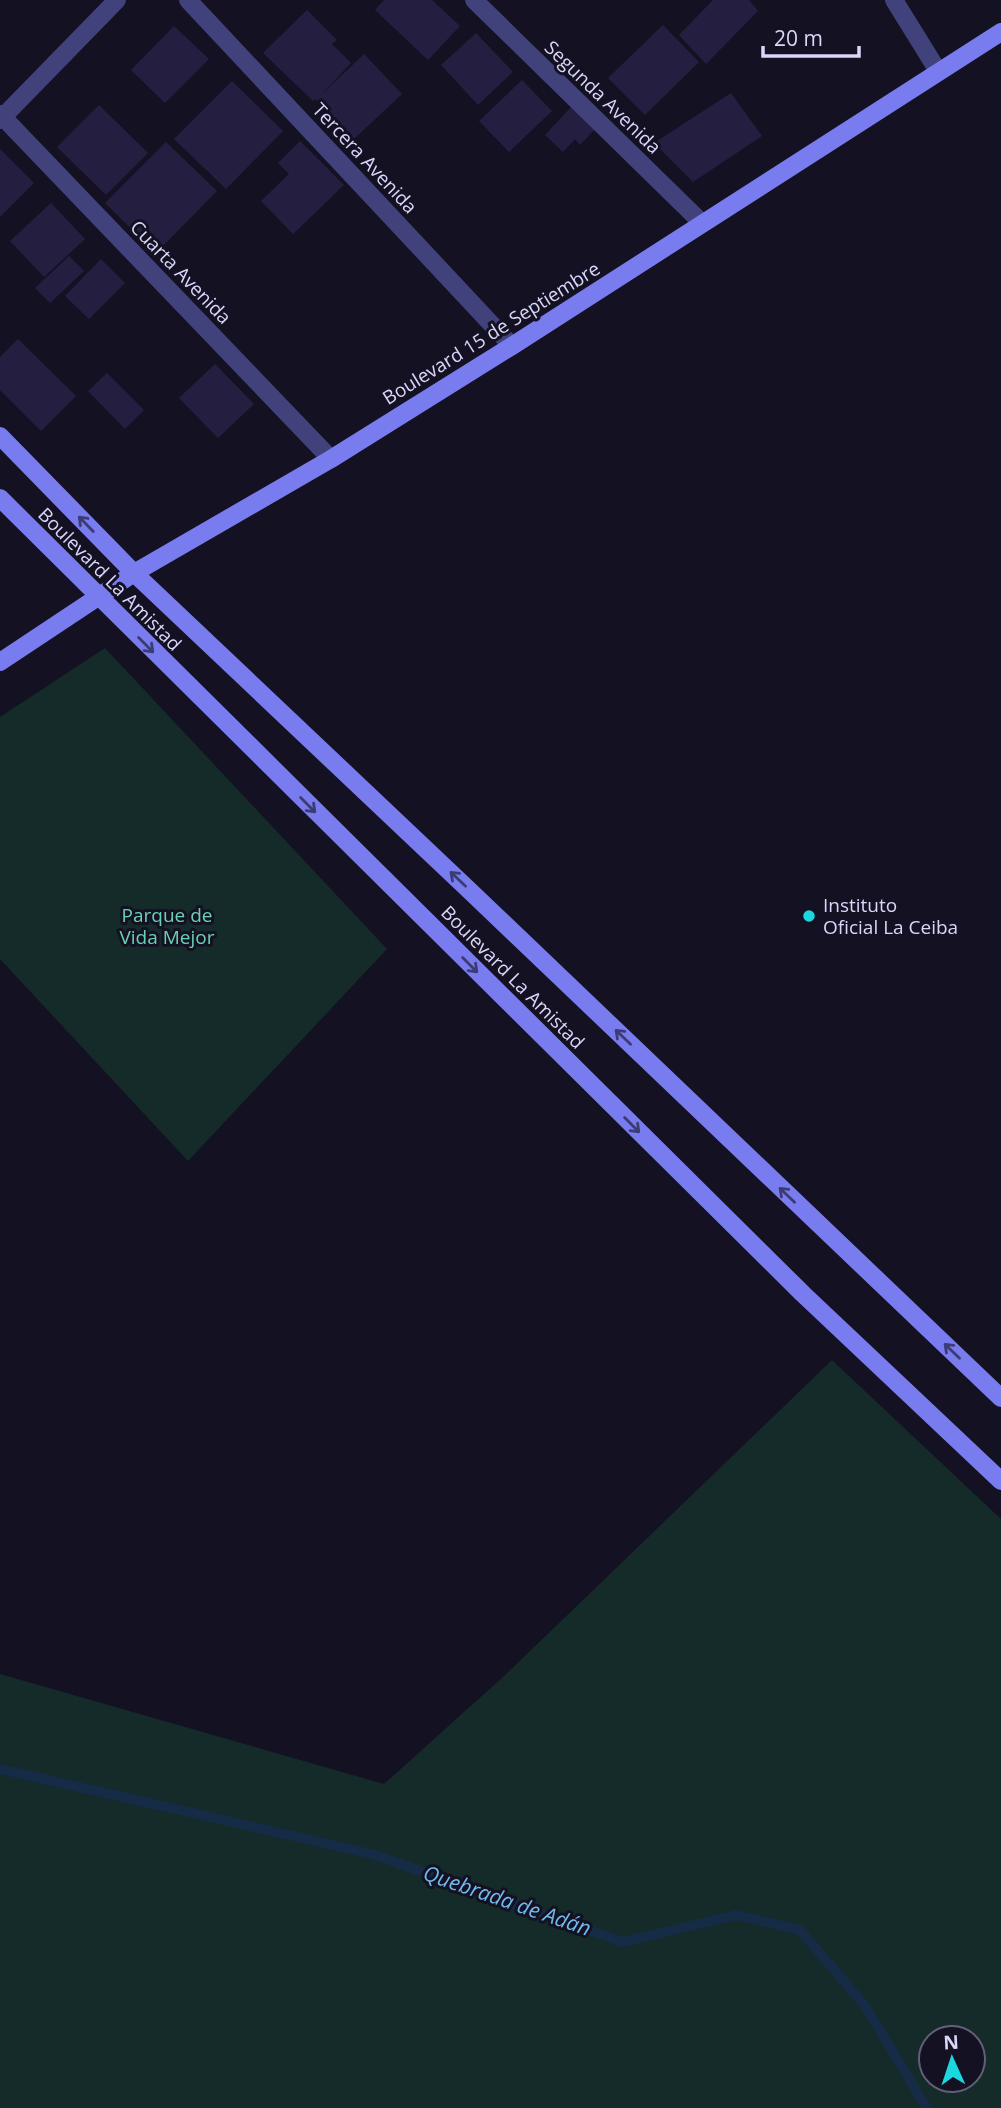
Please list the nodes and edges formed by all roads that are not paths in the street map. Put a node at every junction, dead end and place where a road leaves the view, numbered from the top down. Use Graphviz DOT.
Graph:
graph roads {
  1 [pos="117,0"];
  2 [pos="188,0"];
  3 [pos="474,0"];
  4 [pos="894,0"];
  5 [pos="1001,32"];
  6 [pos="938,71"];
  7 [pos="1,117"];
  8 [pos="702,223"];
  9 [pos="512,346"];
  10 [pos="0,436"];
  11 [pos="331,459"];
  12 [pos="0,498"];
  13 [pos="134,573"];
  14 [pos="98,597"];
  15 [pos="0,662"];
  16 [pos="1001,1398"];
  17 [pos="1001,1481"];
  1 -- 7 [label="street"];
  2 -- 9 [label="street, Tercera Avenida"];
  3 -- 8 [label="street, Segunda Avenida"];
  4 -- 6 [label="street"];
  5 -- 6 [label="street, Boulevard 15 de Septiembre"];
  6 -- 8 [label="street, Boulevard 15 de Septiembre"];
  7 -- 11 [label="street, Cuarta Avenida"];
  8 -- 9 [label="street, Boulevard 15 de Septiembre"];
  9 -- 11 [label="street, Boulevard 15 de Septiembre"];
  13 -- 10 [label="street, Boulevard La Amistad, one-way"];
  11 -- 13 [label="street, Boulevard 15 de Septiembre"];
  12 -- 14 [label="street, Boulevard La Amistad"];
  13 -- 14 [label="street, Boulevard 15 de Septiembre"];
  16 -- 13 [label="street, Boulevard La Amistad, one-way"];
  14 -- 15 [label="street, Boulevard 15 de Septiembre"];
  14 -- 17 [label="street, Boulevard La Amistad, one-way"];
}
